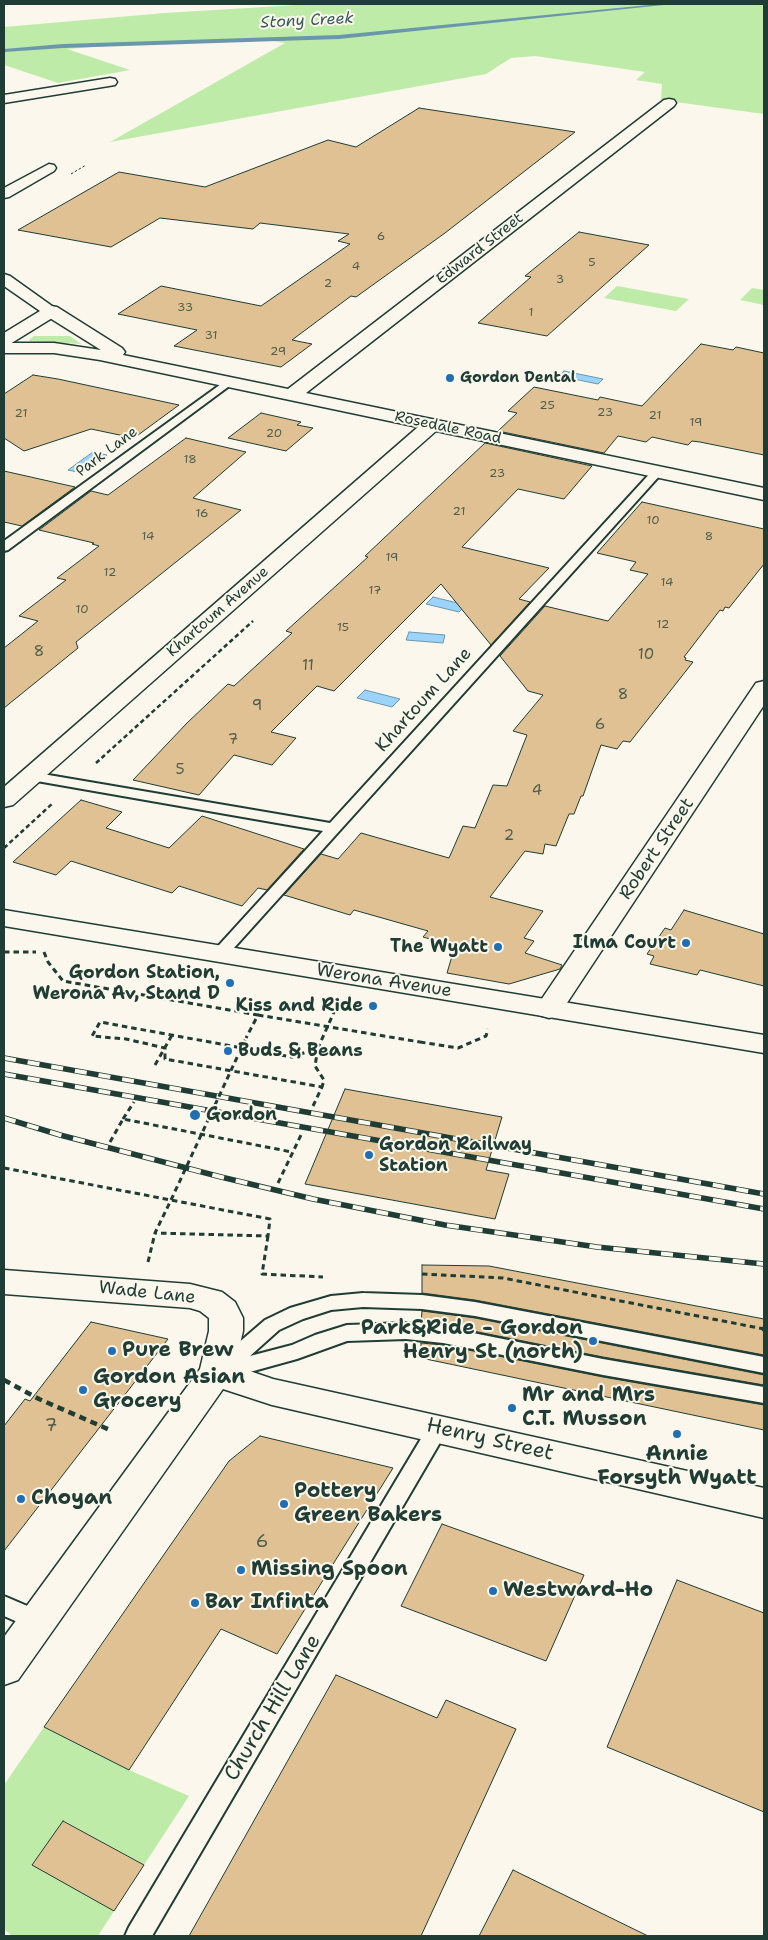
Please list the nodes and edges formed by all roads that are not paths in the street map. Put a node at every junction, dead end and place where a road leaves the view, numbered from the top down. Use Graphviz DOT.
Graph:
graph roads {
  1 [pos="110,82"];
  2 [pos="4,99"];
  3 [pos="669,103"];
  4 [pos="50,168"];
  5 [pos="4,194"];
  6 [pos="4,279"];
  7 [pos="51,311"];
  8 [pos="4,340"];
  9 [pos="4,348"];
  10 [pos="132,362"];
  11 [pos="228,382"];
  12 [pos="291,395"];
  13 [pos="432,425"];
  14 [pos="658,471"];
  15 [pos="764,494"];
  16 [pos="4,547"];
  17 [pos="764,688"];
  18 [pos="31,776"];
  19 [pos="4,800"];
  20 [pos="333,828"];
  21 [pos="4,918"];
  22 [pos="218,955"];
  23 [pos="549,1009"];
  24 [pos="764,1044"];
  25 [pos="4,1282"];
  26 [pos="764,1365"];
  27 [pos="216,1373"];
  28 [pos="764,1395"];
  29 [pos="438,1428"];
  30 [pos="764,1503"];
  31 [pos="4,1606"];
  32 [pos="38,1621"];
  33 [pos="4,1668"];
  34 [pos="138,1936"];
  1 -- 2 [label="street"];
  3 -- 12 [label="street, Edward Street"];
  4 -- 5 [label="street"];
  6 -- 7 [label="street, Rosedale Road"];
  7 -- 8 [label="street"];
  7 -- 10 [label="street, Rosedale Road"];
  9 -- 10 [label="street, Rosedale Road"];
  10 -- 11 [label="street, Rosedale Road"];
  11 -- 12 [label="street, Rosedale Road"];
  11 -- 16 [label="lane, Park Lane"];
  12 -- 13 [label="street, Rosedale Road"];
  13 -- 14 [label="street, Rosedale Road"];
  13 -- 18 [label="street, Khartoum Avenue"];
  14 -- 15 [label="street, Rosedale Road"];
  14 -- 20 [label="lane, Khartoum Lane"];
  17 -- 23 [label="street, Robert Street"];
  18 -- 19 [label="street, Khartoum Avenue"];
  18 -- 20 [label="lane"];
  20 -- 22 [label="lane, Khartoum Lane"];
  21 -- 22 [label="street, Werona Avenue"];
  22 -- 23 [label="street, Werona Avenue"];
  23 -- 24 [label="street, Werona Avenue"];
  25 -- 27 [label="street, Wade Lane"];
  26 -- 27 [label="lane"];
  27 -- 28 [label="lane"];
  27 -- 29 [label="street, Henry Street"];
  27 -- 32 [label="street"];
  29 -- 30 [label="street, Henry Street"];
  29 -- 34 [label="lane, Church Hill Lane"];
  31 -- 32 [label="lane"];
  32 -- 33 [label="street"];
}
